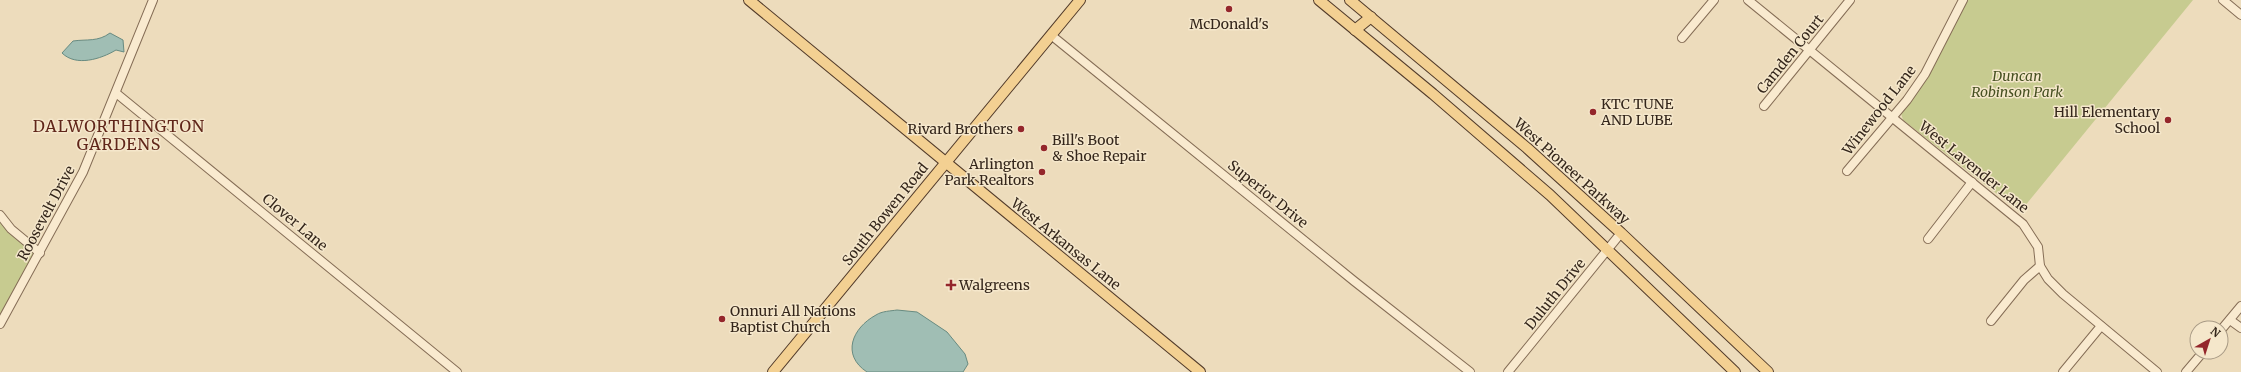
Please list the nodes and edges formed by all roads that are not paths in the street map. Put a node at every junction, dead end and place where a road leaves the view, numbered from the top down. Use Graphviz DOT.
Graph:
graph roads {
  1 [pos="154,0"];
  2 [pos="749,0"];
  3 [pos="1080,0"];
  4 [pos="1319,0"];
  5 [pos="1350,0"];
  6 [pos="1714,0"];
  7 [pos="1748,0"];
  8 [pos="1850,0"];
  9 [pos="1963,0"];
  10 [pos="2223,0"];
  11 [pos="2241,15"];
  12 [pos="1371,17"];
  13 [pos="1355,30"];
  14 [pos="1051,35"];
  15 [pos="1682,38"];
  16 [pos="1810,50"];
  17 [pos="116,93"];
  18 [pos="1764,106"];
  19 [pos="1892,117"];
  20 [pos="946,163"];
  21 [pos="1847,171"];
  22 [pos="1972,182"];
  23 [pos="0,215"];
  24 [pos="1621,233"];
  25 [pos="1928,239"];
  26 [pos="1607,250"];
  27 [pos="40,253"];
  28 [pos="2040,266"];
  29 [pos="2241,306"];
  30 [pos="2230,320"];
  31 [pos="1991,321"];
  32 [pos="0,324"];
  33 [pos="2100,326"];
  34 [pos="2241,328"];
  35 [pos="2196,360"];
  36 [pos="457,372"];
  37 [pos="773,372"];
  38 [pos="1200,372"];
  39 [pos="1470,372"];
  40 [pos="1508,372"];
  41 [pos="1735,372"];
  42 [pos="1768,372"];
  43 [pos="2064,372"];
  44 [pos="2156,372"];
  45 [pos="2186,372"];
  1 -- 17 [label="street, Roosevelt Drive"];
  2 -- 20 [label="main road, West Arkansas Lane"];
  3 -- 14 [label="main road, South Bowen Road"];
  4 -- 13 [label="main road"];
  5 -- 12 [label="main road, West Pioneer Parkway"];
  6 -- 15 [label="street"];
  7 -- 16 [label="street, West Lavender Lane"];
  8 -- 16 [label="street, Camden Court"];
  9 -- 19 [label="street, Winewood Lane"];
  10 -- 11 [label="street"];
  12 -- 13 [label="main road"];
  12 -- 24 [label="main road, West Pioneer Parkway"];
  13 -- 26 [label="main road"];
  14 -- 20 [label="main road, South Bowen Road"];
  14 -- 39 [label="street, Superior Drive"];
  16 -- 18 [label="street, Camden Court"];
  16 -- 19 [label="street, West Lavender Lane"];
  17 -- 27 [label="street, Roosevelt Drive"];
  17 -- 36 [label="street, Clover Lane"];
  19 -- 21 [label="street, Winewood Lane"];
  19 -- 22 [label="street, West Lavender Lane"];
  20 -- 37 [label="main road, South Bowen Road"];
  20 -- 38 [label="main road, West Arkansas Lane"];
  22 -- 25 [label="street"];
  22 -- 28 [label="street, West Lavender Lane"];
  23 -- 27 [label="street"];
  24 -- 26 [label="street, Duluth Drive"];
  24 -- 42 [label="main road, West Pioneer Parkway"];
  26 -- 40 [label="street, Duluth Drive"];
  26 -- 41 [label="main road"];
  27 -- 32 [label="street, Roosevelt Drive"];
  28 -- 31 [label="street"];
  28 -- 33 [label="street, West Lavender Lane"];
  29 -- 30 [label="street"];
  30 -- 34 [label="street"];
  33 -- 43 [label="street"];
  33 -- 44 [label="street, West Lavender Lane"];
  35 -- 45 [label="street"];
}
